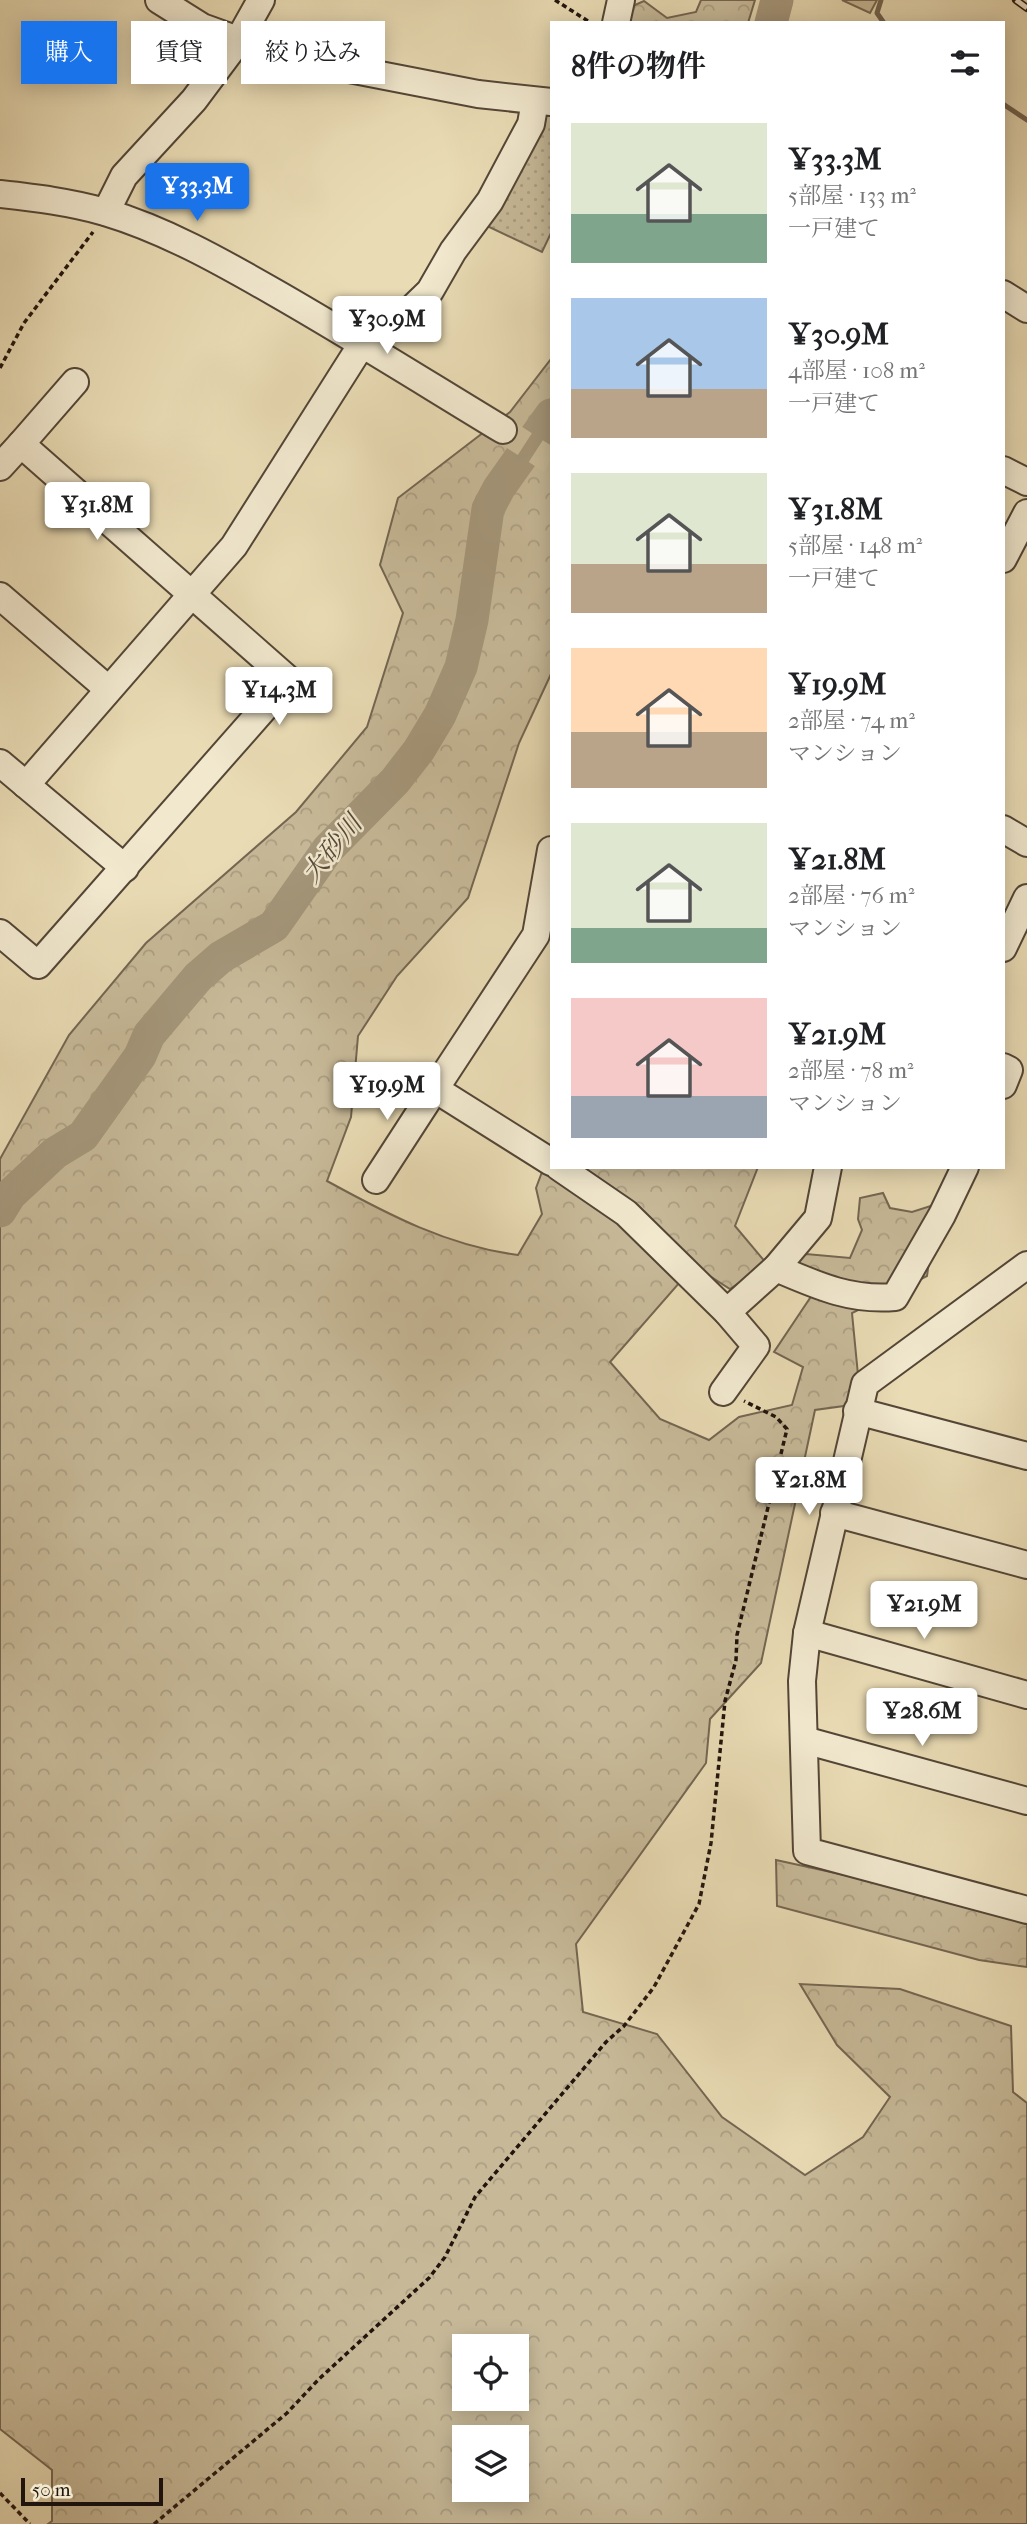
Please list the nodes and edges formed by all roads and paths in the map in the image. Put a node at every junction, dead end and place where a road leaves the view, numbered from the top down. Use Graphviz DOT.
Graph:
graph roads {
  1 [pos="159,0"];
  2 [pos="261,0"];
  3 [pos="555,0"];
  4 [pos="621,0"];
  5 [pos="587,21"];
  6 [pos="616,21"];
  7 [pos="238,41"];
  8 [pos="543,101"];
  9 [pos="0,194"];
  10 [pos="106,212"];
  11 [pos="1005,295"];
  12 [pos="1027,309"];
  13 [pos="362,344"];
  14 [pos="0,368"];
  15 [pos="75,382"];
  16 [pos="503,430"];
  17 [pos="20,444"];
  18 [pos="0,467"];
  19 [pos="1005,471"];
  20 [pos="1027,482"];
  21 [pos="1027,513"];
  22 [pos="1005,555"];
  23 [pos="193,594"];
  24 [pos="0,596"];
  25 [pos="108,689"];
  26 [pos="0,763"];
  27 [pos="26,785"];
  28 [pos="1005,830"];
  29 [pos="1027,843"];
  30 [pos="550,861"];
  31 [pos="125,868"];
  32 [pos="1027,898"];
  33 [pos="0,933"];
  34 [pos="543,938"];
  35 [pos="1005,944"];
  36 [pos="435,1089"];
  37 [pos="550,1161"];
  38 [pos="562,1169"];
  39 [pos="828,1169"];
  40 [pos="964,1169"];
  41 [pos="376,1180"];
  42 [pos="1027,1265"];
  43 [pos="776,1268"];
  44 [pos="727,1312"];
  45 [pos="723,1392"];
  46 [pos="857,1411"];
  47 [pos="1027,1456"];
  48 [pos="834,1513"];
  49 [pos="1027,1564"];
  50 [pos="807,1633"];
  51 [pos="1027,1695"];
  52 [pos="804,1740"];
  53 [pos="1027,1801"];
  54 [pos="1027,1910"];
  55 [pos="0,2493"];
  56 [pos="30,2524"];
  57 [pos="154,2524"];
  1 -- 7 [label="street"];
  2 -- 7 [label="street"];
  3 -- 5 [label="path"];
  4 -- 6 [label="street"];
  7 -- 8 [label="street"];
  7 -- 10 [label="street"];
  8 -- 13 [label="street"];
  9 -- 10 [label="street"];
  10 -- 13 [label="street"];
  10 -- 14 [label="path"];
  11 -- 12 [label="street"];
  13 -- 16 [label="street"];
  13 -- 23 [label="street"];
  15 -- 17 [label="street"];
  17 -- 18 [label="street"];
  17 -- 23 [label="street"];
  19 -- 20 [label="street"];
  21 -- 22 [label="street"];
  23 -- 25 [label="street"];
  23 -- 31 [label="street"];
  24 -- 25 [label="street"];
  25 -- 27 [label="street"];
  26 -- 27 [label="street"];
  27 -- 31 [label="street"];
  28 -- 29 [label="street"];
  30 -- 34 [label="street"];
  31 -- 33 [label="street"];
  32 -- 35 [label="street"];
  34 -- 36 [label="street"];
  36 -- 37 [label="street"];
  36 -- 41 [label="street"];
  38 -- 44 [label="street"];
  39 -- 43 [label="street"];
  40 -- 43 [label="street"];
  42 -- 46 [label="street"];
  43 -- 44 [label="street"];
  44 -- 45 [label="street"];
  45 -- 57 [label="path"];
  46 -- 47 [label="street"];
  46 -- 48 [label="street"];
  48 -- 49 [label="street"];
  48 -- 50 [label="street"];
  50 -- 51 [label="street"];
  50 -- 52 [label="street"];
  52 -- 53 [label="street"];
  52 -- 54 [label="street"];
  55 -- 56 [label="path"];
}
